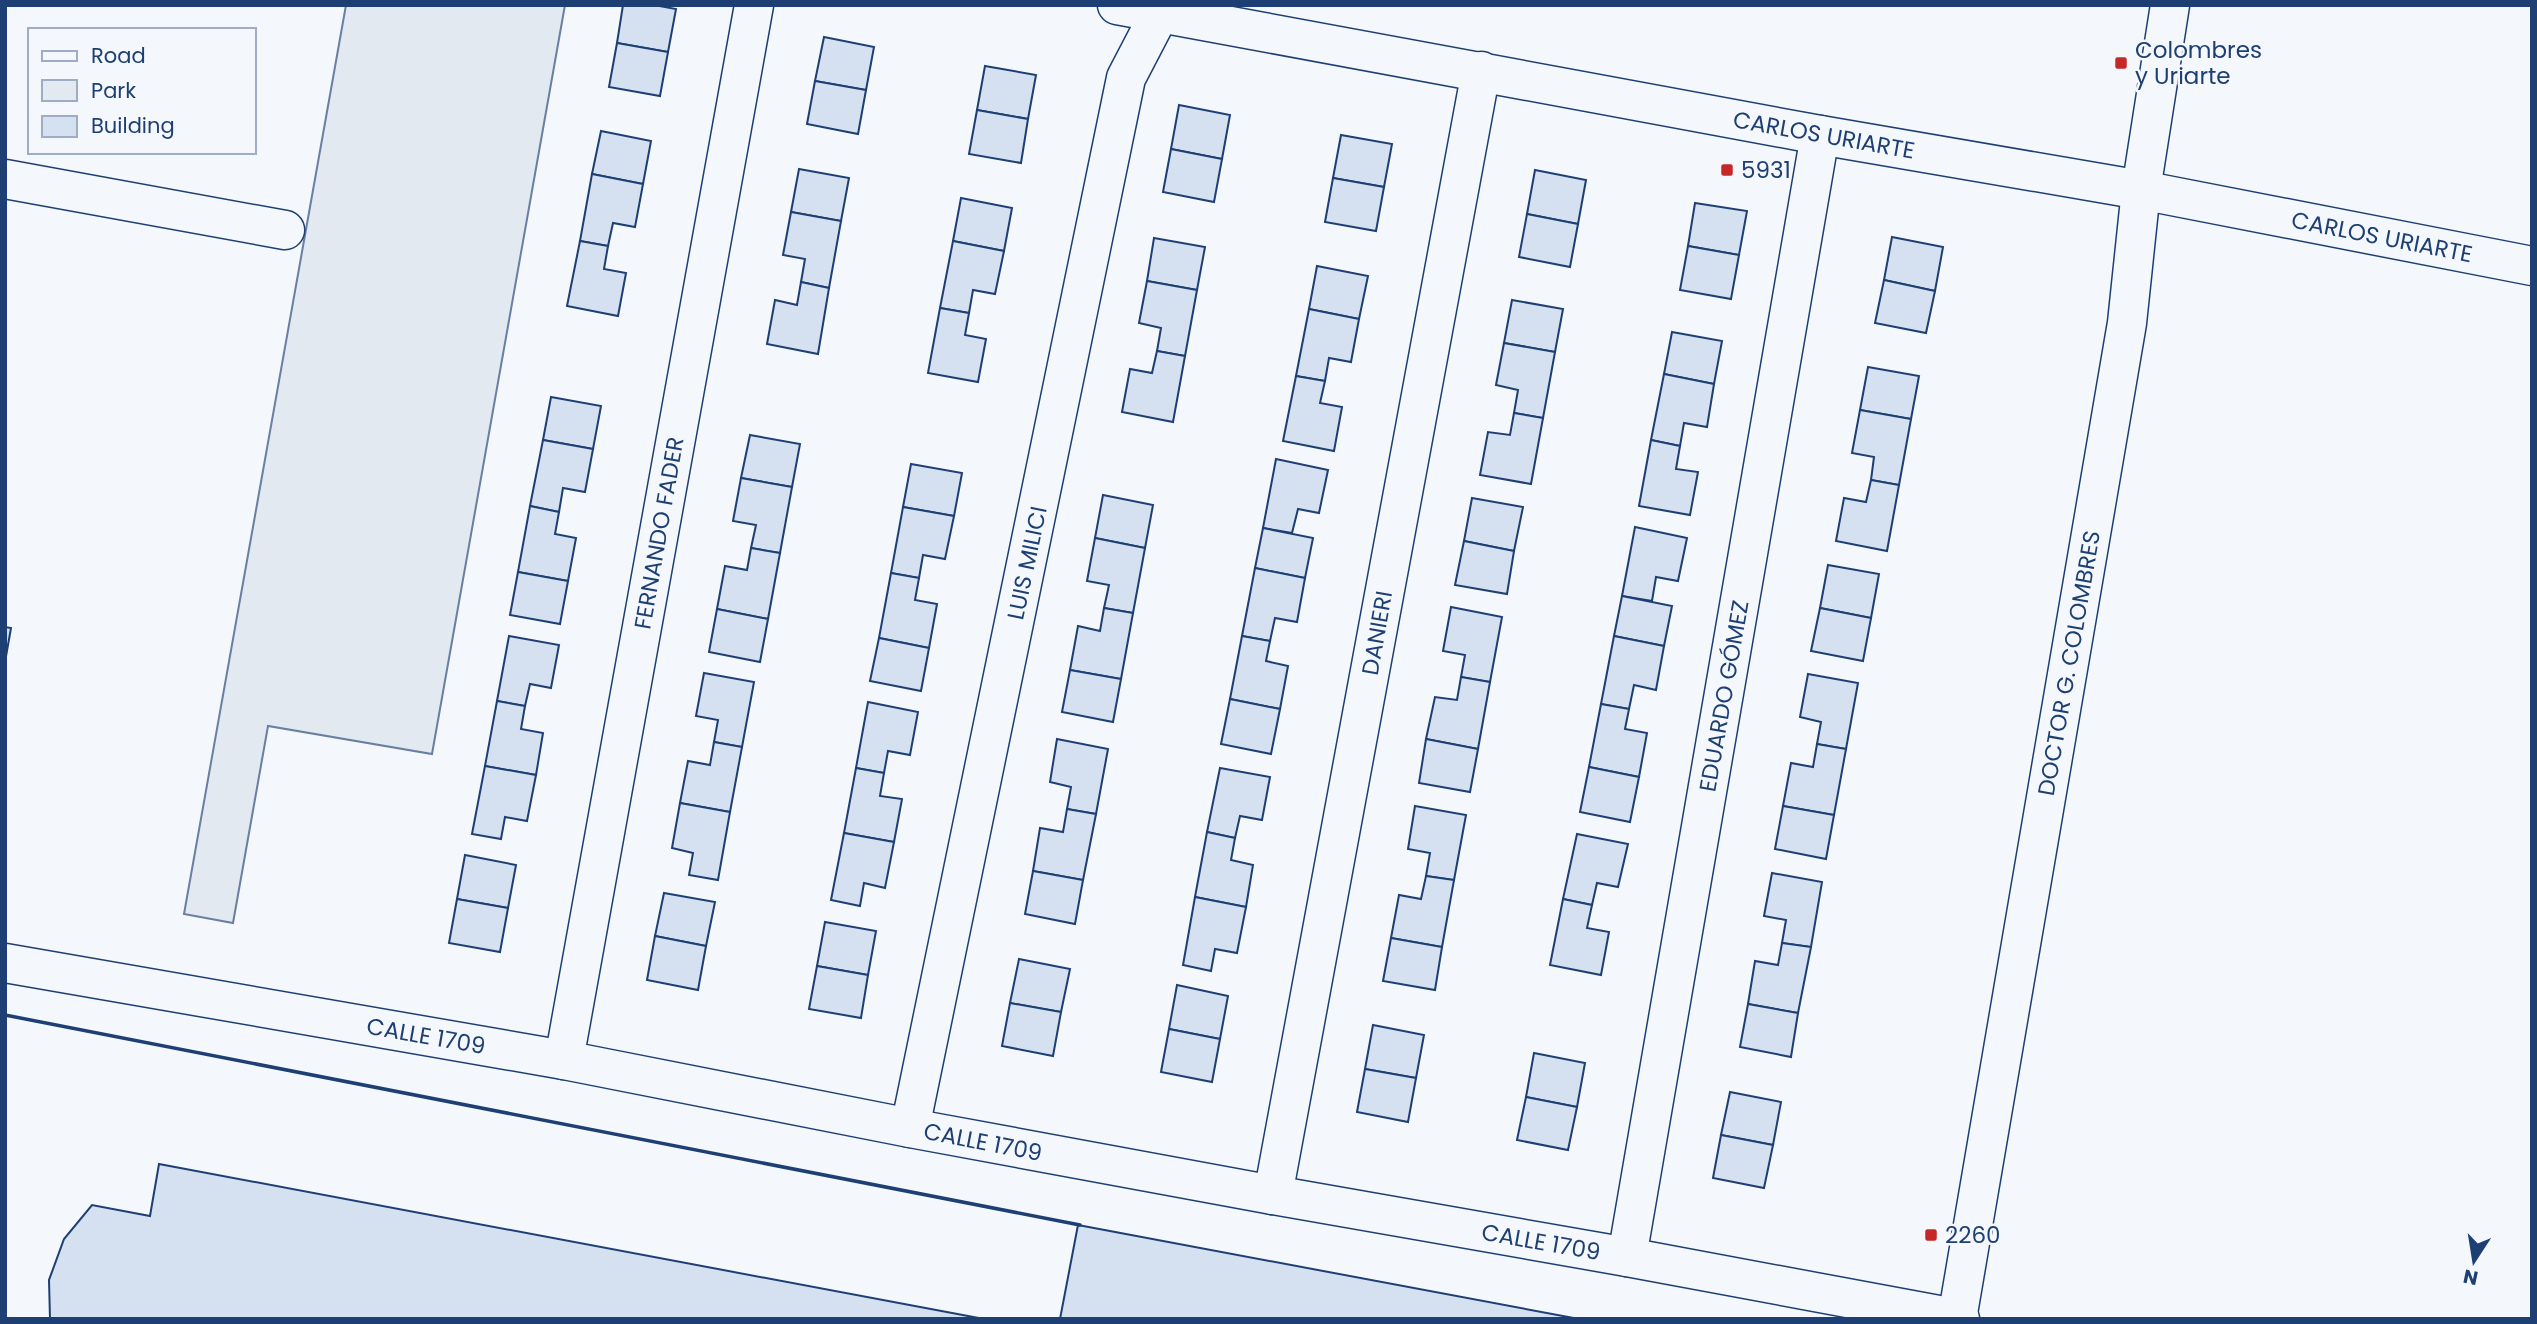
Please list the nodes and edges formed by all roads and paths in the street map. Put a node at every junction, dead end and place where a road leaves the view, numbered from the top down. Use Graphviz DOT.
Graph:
graph roads {
  1 [pos="754,5"];
  2 [pos="1117,5"];
  3 [pos="2170,5"];
  4 [pos="1162,9"];
  5 [pos="1481,71"];
  6 [pos="1820,135"];
  7 [pos="5,179"];
  8 [pos="2141,190"];
  9 [pos="285,230"];
  10 [pos="2532,266"];
  11 [pos="5,963"];
  12 [pos="564,1060"];
  13 [pos="909,1128"];
  14 [pos="1273,1195"];
  15 [pos="1627,1257"];
  16 [pos="1958,1319"];
  1 -- 12 [label="street, FERNANDO FADER"];
  2 -- 4 [label="street, CARLOS URIARTE"];
  3 -- 8 [label="street, DOCTOR G. COLOMBRES"];
  4 -- 5 [label="street, CARLOS URIARTE"];
  4 -- 13 [label="street, LUIS MILICI"];
  5 -- 6 [label="street, CARLOS URIARTE"];
  5 -- 14 [label="street, DANIERI"];
  6 -- 8 [label="street, CARLOS URIARTE"];
  6 -- 15 [label="street, EDUARDO GÓMEZ"];
  7 -- 9 [label="street"];
  8 -- 10 [label="street, CARLOS URIARTE"];
  8 -- 16 [label="street, DOCTOR G. COLOMBRES"];
  11 -- 12 [label="street, CALLE 1709"];
  12 -- 13 [label="street, CALLE 1709"];
  13 -- 14 [label="street, CALLE 1709"];
  14 -- 15 [label="street, CALLE 1709"];
  15 -- 16 [label="street, CALLE 1709"];
}
